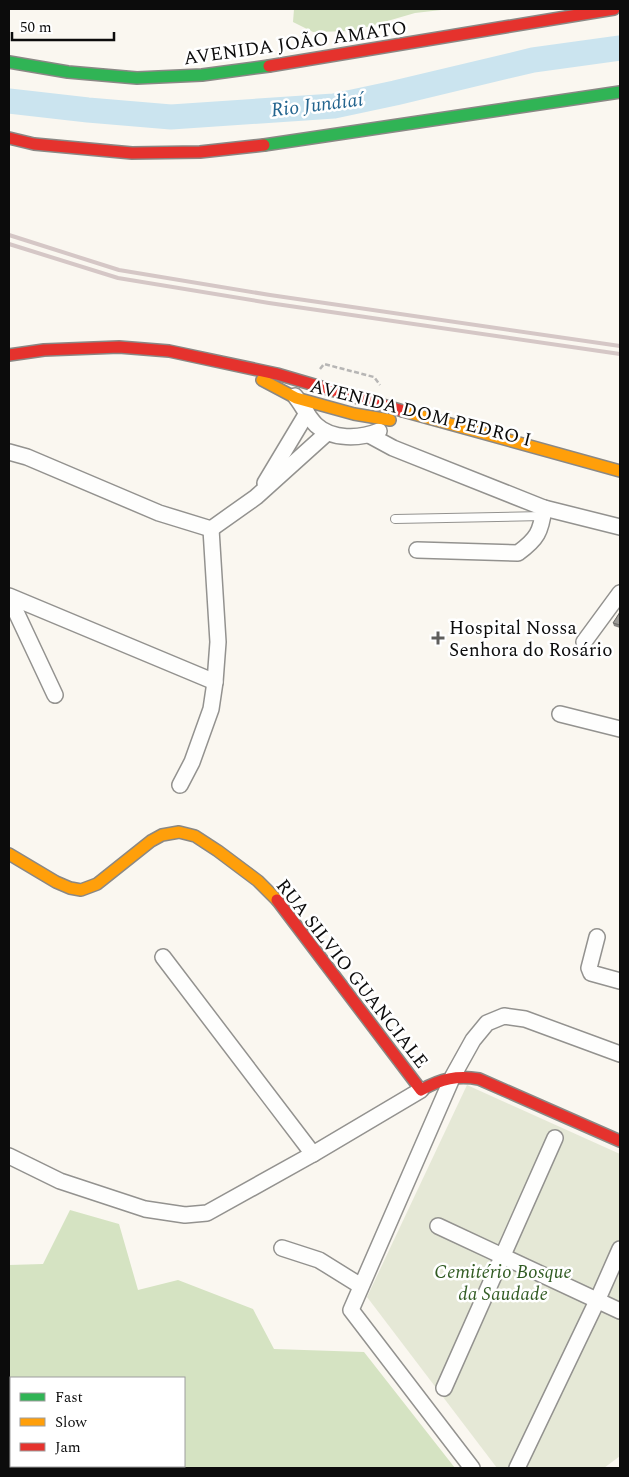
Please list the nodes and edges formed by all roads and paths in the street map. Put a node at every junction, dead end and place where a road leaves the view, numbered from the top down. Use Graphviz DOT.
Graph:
graph roads {
  1 [pos="614,9"];
  2 [pos="9,62"];
  3 [pos="620,92"];
  4 [pos="9,138"];
  5 [pos="9,355"];
  6 [pos="220,361"];
  7 [pos="277,374"];
  8 [pos="296,398"];
  9 [pos="308,413"];
  10 [pos="403,419"];
  11 [pos="432,431"];
  12 [pos="327,433"];
  13 [pos="369,435"];
  14 [pos="9,452"];
  15 [pos="620,471"];
  16 [pos="620,482"];
  17 [pos="256,496"];
  18 [pos="544,512"];
  19 [pos="395,519"];
  20 [pos="620,527"];
  21 [pos="211,529"];
  22 [pos="417,550"];
  23 [pos="620,593"];
  24 [pos="9,596"];
  25 [pos="584,642"];
  26 [pos="215,682"];
  27 [pos="55,695"];
  28 [pos="560,714"];
  29 [pos="620,729"];
  30 [pos="180,786"];
  31 [pos="9,854"];
  32 [pos="597,937"];
  33 [pos="163,956"];
  34 [pos="620,981"];
  35 [pos="620,1054"];
  36 [pos="453,1076"];
  37 [pos="421,1090"];
  38 [pos="555,1138"];
  39 [pos="620,1141"];
  40 [pos="313,1154"];
  41 [pos="9,1156"];
  42 [pos="438,1226"];
  43 [pos="282,1248"];
  44 [pos="620,1249"];
  45 [pos="504,1256"];
  46 [pos="361,1286"];
  47 [pos="597,1301"];
  48 [pos="620,1311"];
  49 [pos="444,1388"];
  50 [pos="472,1468"];
  51 [pos="517,1468"];
  1 -- 2 [label="main road, AVENIDA JOÃO AMATO"];
  3 -- 4 [label="main road"];
  5 -- 6 [label="main road, AVENIDA DOM PEDRO I"];
  6 -- 7 [label="main road, AVENIDA DOM PEDRO I"];
  6 -- 8 [label="main road, AVENIDA DOM PEDRO I"];
  7 -- 8 [label="street"];
  7 -- 10 [label="main road, AVENIDA DOM PEDRO I"];
  8 -- 9 [label="street"];
  8 -- 10 [label="main road, AVENIDA DOM PEDRO I"];
  9 -- 12 [label="street"];
  9 -- 17 [label="street"];
  10 -- 13 [label="street"];
  10 -- 15 [label="main road, AVENIDA DOM PEDRO I"];
  11 -- 16 [label="main road, AVENIDA DOM PEDRO I"];
  12 -- 13 [label="street"];
  12 -- 17 [label="street"];
  13 -- 18 [label="street"];
  14 -- 21 [label="street"];
  17 -- 21 [label="street"];
  18 -- 19 [label="lane"];
  18 -- 20 [label="street"];
  18 -- 22 [label="street"];
  21 -- 26 [label="street"];
  23 -- 25 [label="street"];
  24 -- 26 [label="street"];
  24 -- 27 [label="street"];
  26 -- 30 [label="street"];
  28 -- 29 [label="street"];
  31 -- 37 [label="main road, RUA SILVIO GUANCIALE"];
  32 -- 34 [label="street"];
  33 -- 40 [label="street"];
  35 -- 36 [label="street"];
  36 -- 37 [label="main road, RUA SILVIO GUANCIALE"];
  36 -- 39 [label="main road, RUA SILVIO GUANCIALE"];
  36 -- 46 [label="street"];
  37 -- 40 [label="street"];
  38 -- 45 [label="street"];
  40 -- 41 [label="street"];
  42 -- 45 [label="street"];
  43 -- 46 [label="street"];
  44 -- 47 [label="street"];
  45 -- 47 [label="street"];
  45 -- 49 [label="street"];
  46 -- 50 [label="street"];
  47 -- 48 [label="street"];
  47 -- 51 [label="street"];
}
